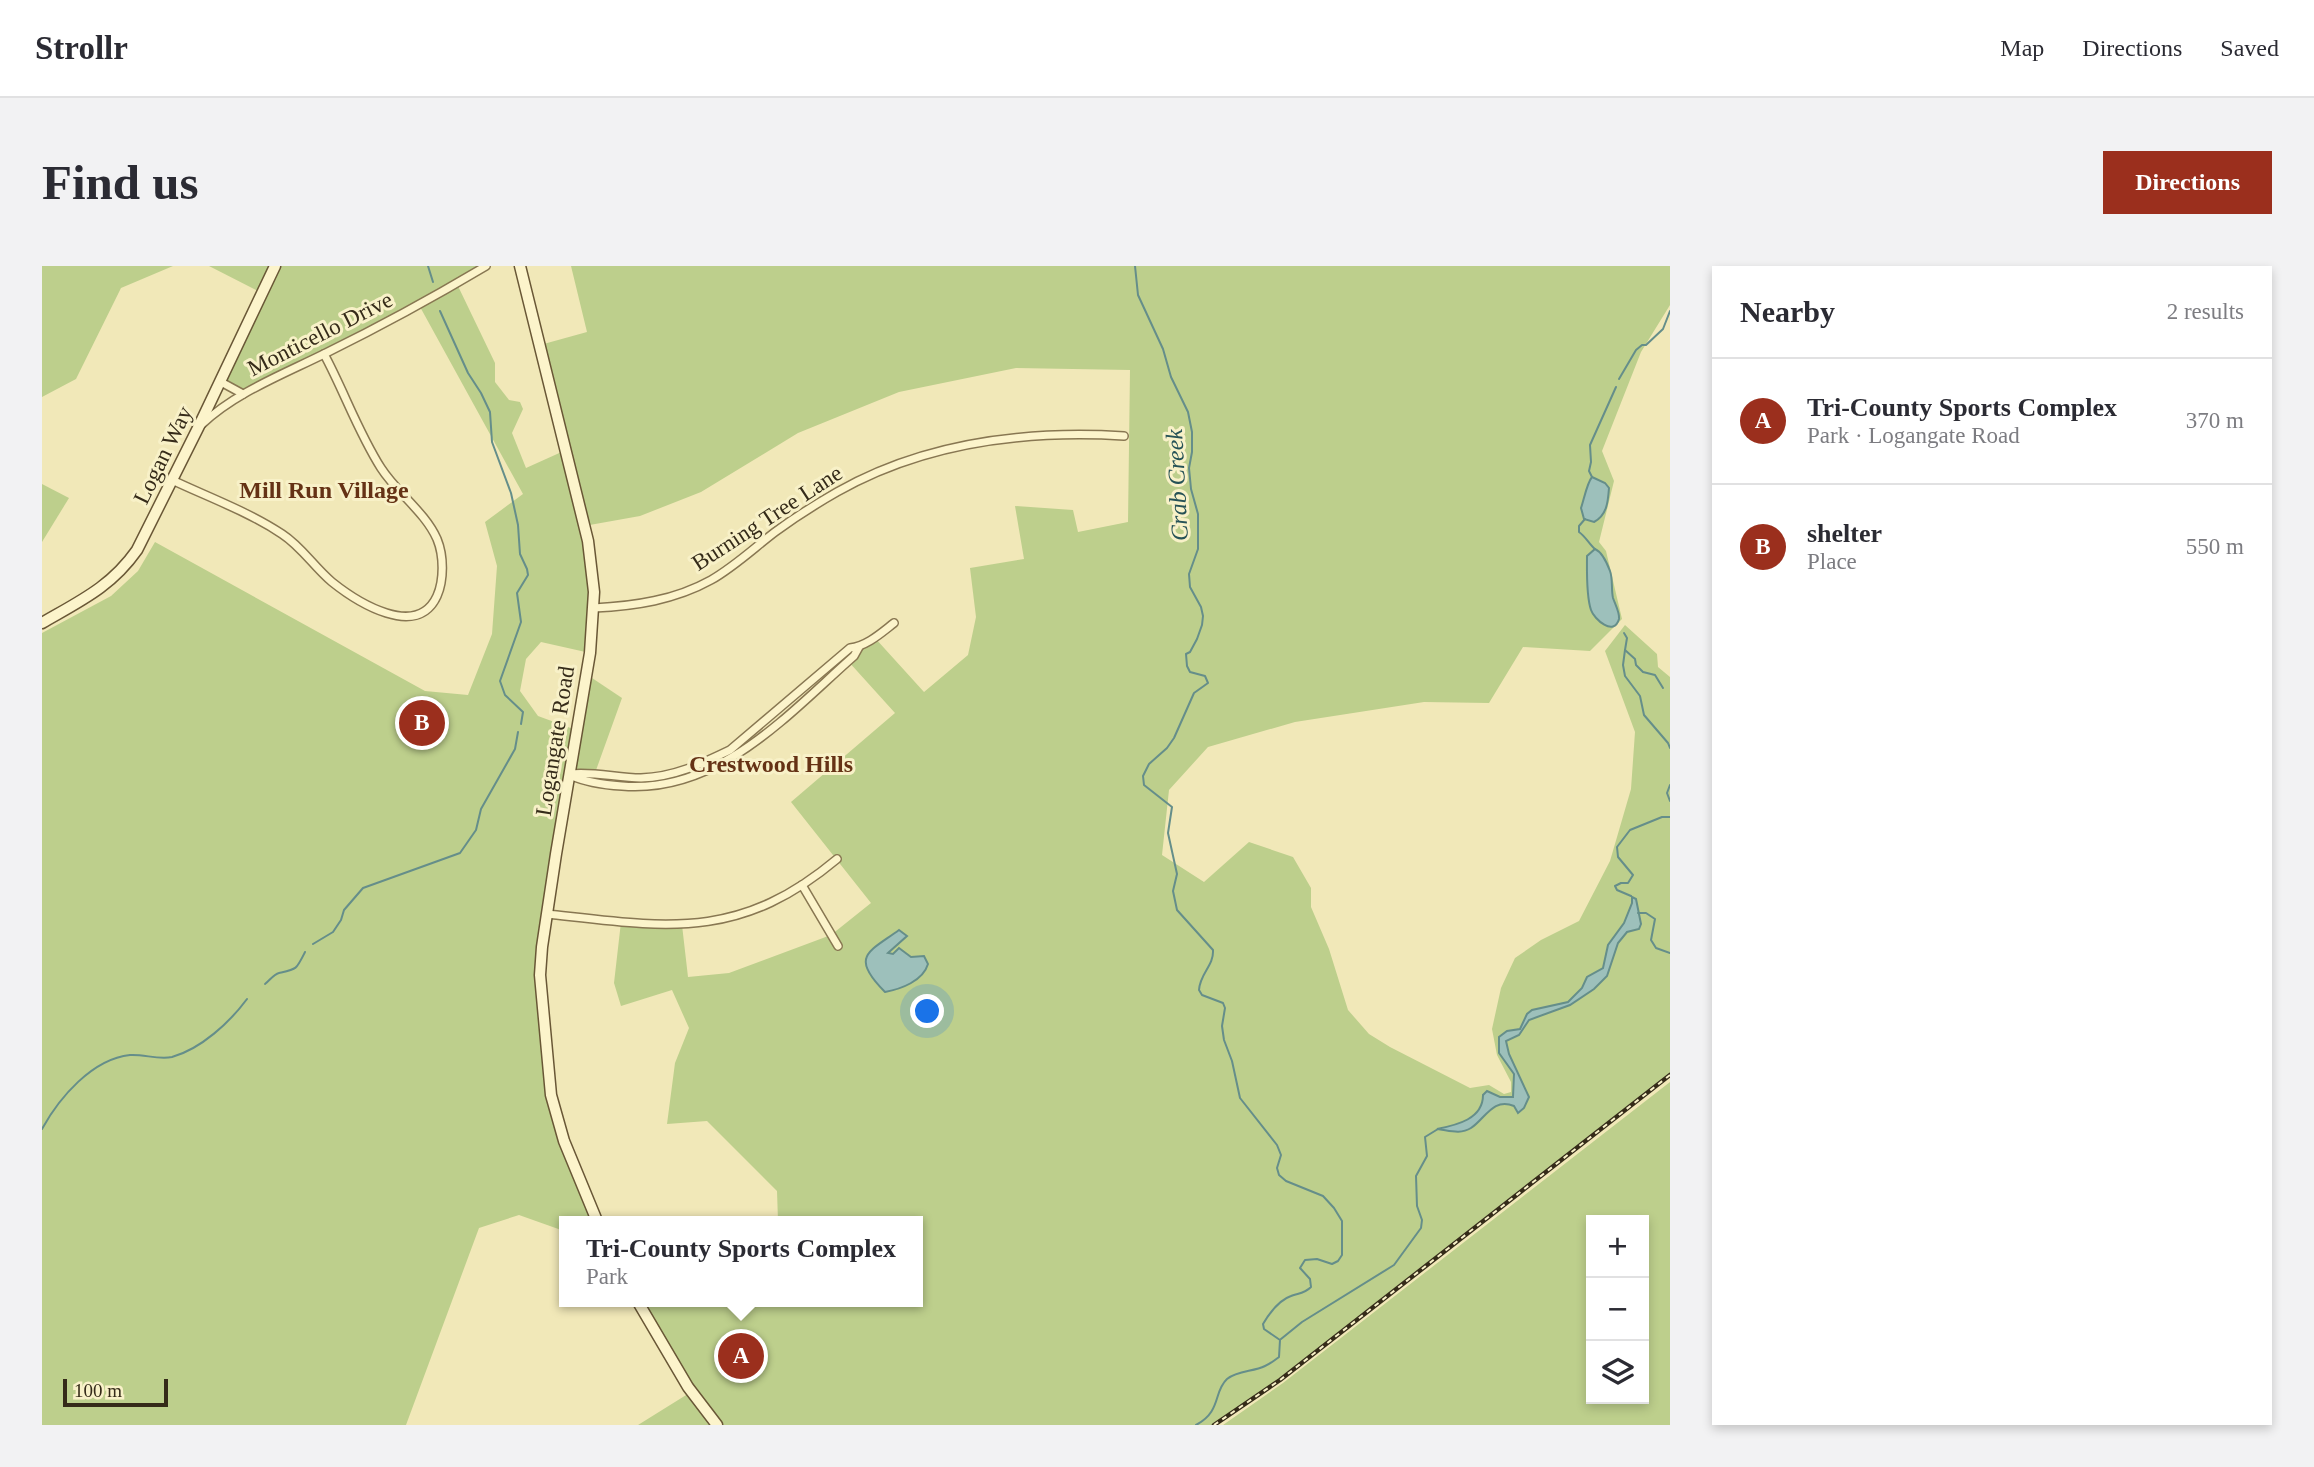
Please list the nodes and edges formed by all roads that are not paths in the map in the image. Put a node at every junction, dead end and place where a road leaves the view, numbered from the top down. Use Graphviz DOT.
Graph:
graph roads {
  1 [pos="275,266"];
  2 [pos="486,266"];
  3 [pos="520,266"];
  4 [pos="324,354"];
  5 [pos="220,382"];
  6 [pos="243,394"];
  7 [pos="198,428"];
  8 [pos="1124,436"];
  9 [pos="172,480"];
  10 [pos="594,608"];
  11 [pos="42,622"];
  12 [pos="894,623"];
  13 [pos="569,774"];
  14 [pos="837,859"];
  15 [pos="802,885"];
  16 [pos="547,914"];
  17 [pos="838,946"];
  18 [pos="595,1216"];
  19 [pos="641,1307"];
  20 [pos="717,1425"];
  1 -- 5 [label="street, Logan Way"];
  2 -- 4 [label="street, Monticello Drive"];
  3 -- 10 [label="street, Logangate Road"];
  4 -- 6 [label="street, Monticello Drive"];
  4 -- 9 [label="street"];
  5 -- 6 [label="street, Monticello Drive"];
  5 -- 7 [label="street, Logan Way"];
  6 -- 7 [label="street, Monticello Drive"];
  7 -- 9 [label="street, Logan Way"];
  8 -- 10 [label="street, Burning Tree Lane"];
  9 -- 11 [label="street, Logan Way"];
  10 -- 13 [label="street, Logangate Road"];
  12 -- 13 [label="street"];
  13 -- 16 [label="street, Logangate Road"];
  14 -- 15 [label="street"];
  15 -- 16 [label="street"];
  15 -- 17 [label="street"];
  16 -- 18 [label="street, Logangate Road"];
  19 -- 20 [label="street"];
}
